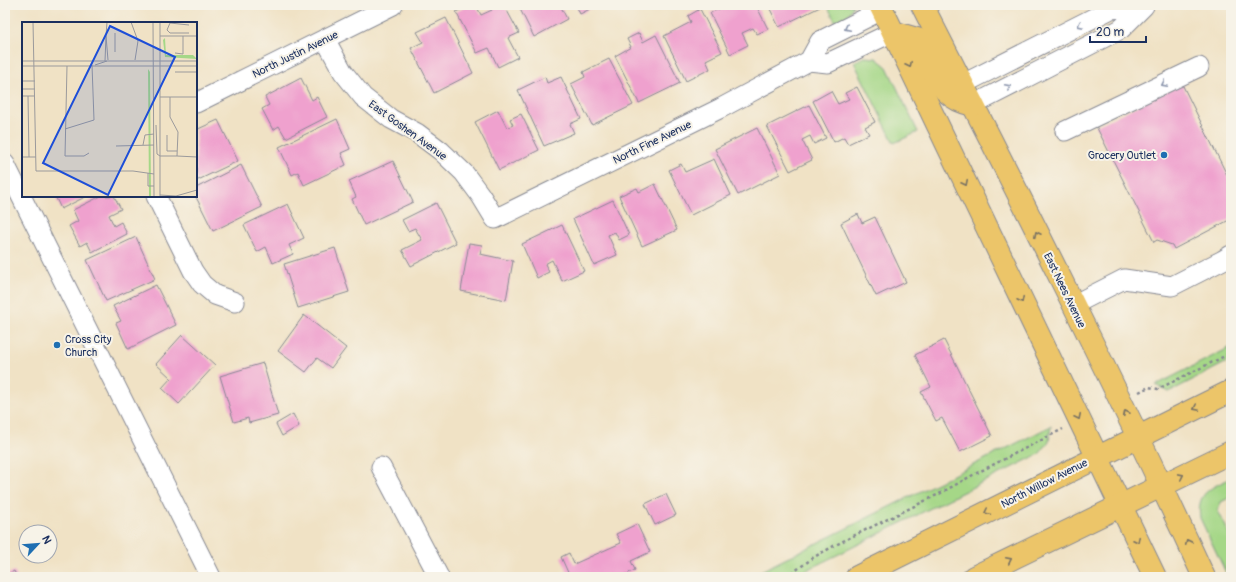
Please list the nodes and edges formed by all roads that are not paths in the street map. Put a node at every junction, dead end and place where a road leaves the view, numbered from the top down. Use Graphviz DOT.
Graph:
graph roads {
  1 [pos="393,5"];
  2 [pos="922,5"];
  3 [pos="1146,5"];
  4 [pos="881,8"];
  5 [pos="892,32"];
  6 [pos="325,39"];
  7 [pos="809,61"];
  8 [pos="1199,66"];
  9 [pos="963,84"];
  10 [pos="197,103"];
  11 [pos="973,105"];
  12 [pos="1065,131"];
  13 [pos="5,164"];
  14 [pos="156,197"];
  15 [pos="495,219"];
  16 [pos="1231,255"];
  17 [pos="235,302"];
  18 [pos="1073,305"];
  19 [pos="1231,391"];
  20 [pos="1138,436"];
  21 [pos="1231,452"];
  22 [pos="1097,457"];
  23 [pos="381,467"];
  24 [pos="1162,486"];
  25 [pos="1120,505"];
  26 [pos="211,577"];
  27 [pos="439,577"];
  28 [pos="857,577"];
  29 [pos="974,577"];
  30 [pos="1155,577"];
  31 [pos="1204,577"];
  1 -- 6 [label="street, North Justin Avenue"];
  2 -- 9 [label="main road, East Nees Avenue"];
  3 -- 9 [label="street, one-way"];
  11 -- 3 [label="street, one-way"];
  4 -- 5 [label="main road"];
  4 -- 7 [label="street, one-way"];
  5 -- 7 [label="street"];
  5 -- 11 [label="main road"];
  5 -- 22 [label="main road, one-way"];
  6 -- 10 [label="street, North Justin Avenue"];
  6 -- 15 [label="street, East Goshen Avenue"];
  7 -- 15 [label="street, North Fine Avenue"];
  8 -- 12 [label="street, one-way"];
  9 -- 11 [label="main road, East Nees Avenue"];
  18 -- 11 [label="main road, East Nees Avenue, one-way"];
  13 -- 26 [label="street"];
  14 -- 17 [label="street"];
  16 -- 18 [label="street"];
  20 -- 18 [label="main road, East Nees Avenue, one-way"];
  19 -- 20 [label="main road, North Willow Avenue, one-way"];
  20 -- 22 [label="main road, North Willow Avenue"];
  20 -- 24 [label="main road, East Nees Avenue"];
  24 -- 21 [label="main road, one-way"];
  22 -- 25 [label="main road"];
  22 -- 28 [label="main road, North Willow Avenue, one-way"];
  23 -- 27 [label="street"];
  24 -- 25 [label="main road"];
  31 -- 24 [label="main road, East Nees Avenue, one-way"];
  29 -- 25 [label="main road, one-way"];
  25 -- 30 [label="main road, one-way"];
}
